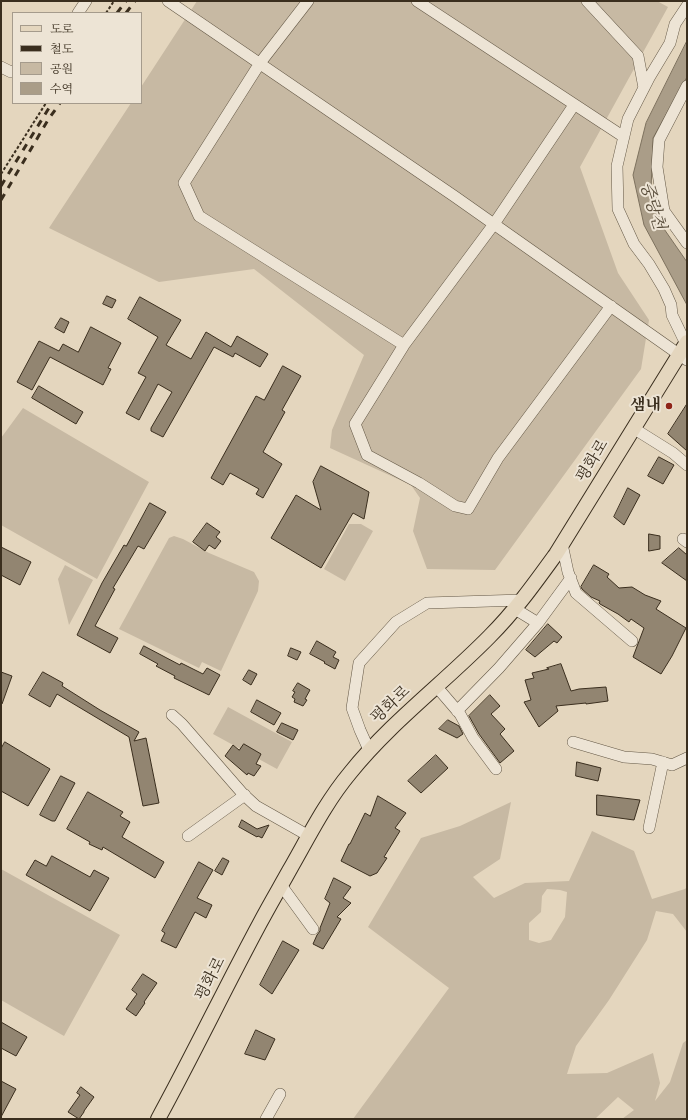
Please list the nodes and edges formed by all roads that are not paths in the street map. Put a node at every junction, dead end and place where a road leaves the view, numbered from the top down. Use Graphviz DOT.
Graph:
graph roads {
  1 [pos="86,1"];
  2 [pos="168,1"];
  3 [pos="308,1"];
  4 [pos="417,1"];
  5 [pos="587,1"];
  6 [pos="687,6"];
  7 [pos="79,12"];
  8 [pos="260,64"];
  9 [pos="1,67"];
  10 [pos="12,72"];
  11 [pos="687,86"];
  12 [pos="644,88"];
  13 [pos="574,105"];
  14 [pos="624,137"];
  15 [pos="494,224"];
  16 [pos="687,243"];
  17 [pos="611,306"];
  18 [pos="404,345"];
  19 [pos="685,350"];
  20 [pos="633,428"];
  21 [pos="687,465"];
  22 [pos="562,544"];
  23 [pos="571,578"];
  24 [pos="519,604"];
  25 [pos="538,623"];
  26 [pos="632,641"];
  27 [pos="436,686"];
  28 [pos="458,711"];
  29 [pos="172,715"];
  30 [pos="573,742"];
  31 [pos="369,750"];
  32 [pos="687,758"];
  33 [pos="664,762"];
  34 [pos="496,769"];
  35 [pos="245,796"];
  36 [pos="649,828"];
  37 [pos="188,836"];
  38 [pos="309,836"];
  39 [pos="281,885"];
  40 [pos="313,929"];
  41 [pos="280,1094"];
  42 [pos="158,1119"];
  43 [pos="266,1119"];
  1 -- 7 [label="street"];
  2 -- 8 [label="street"];
  3 -- 8 [label="street"];
  4 -- 13 [label="street"];
  5 -- 12 [label="street"];
  6 -- 12 [label="street"];
  8 -- 15 [label="street"];
  8 -- 18 [label="street"];
  9 -- 10 [label="street"];
  11 -- 16 [label="street"];
  12 -- 14 [label="street"];
  13 -- 14 [label="street"];
  13 -- 15 [label="street"];
  14 -- 19 [label="street"];
  15 -- 17 [label="street"];
  15 -- 18 [label="street"];
  17 -- 18 [label="street"];
  17 -- 19 [label="street"];
  19 -- 20 [label="main road, 평화로"];
  20 -- 21 [label="street"];
  20 -- 22 [label="main road, 평화로"];
  22 -- 23 [label="street"];
  22 -- 24 [label="main road, 평화로"];
  23 -- 25 [label="street"];
  23 -- 26 [label="street"];
  24 -- 25 [label="street"];
  24 -- 27 [label="main road, 평화로"];
  24 -- 31 [label="street"];
  25 -- 28 [label="street"];
  27 -- 28 [label="street"];
  27 -- 31 [label="main road, 평화로"];
  28 -- 34 [label="street"];
  29 -- 35 [label="street"];
  30 -- 33 [label="street"];
  31 -- 38 [label="main road, 평화로"];
  32 -- 33 [label="street"];
  33 -- 36 [label="street"];
  35 -- 37 [label="street"];
  35 -- 38 [label="street"];
  38 -- 39 [label="main road, 평화로"];
  39 -- 40 [label="street"];
  39 -- 42 [label="main road, 평화로"];
  41 -- 43 [label="street"];
}
